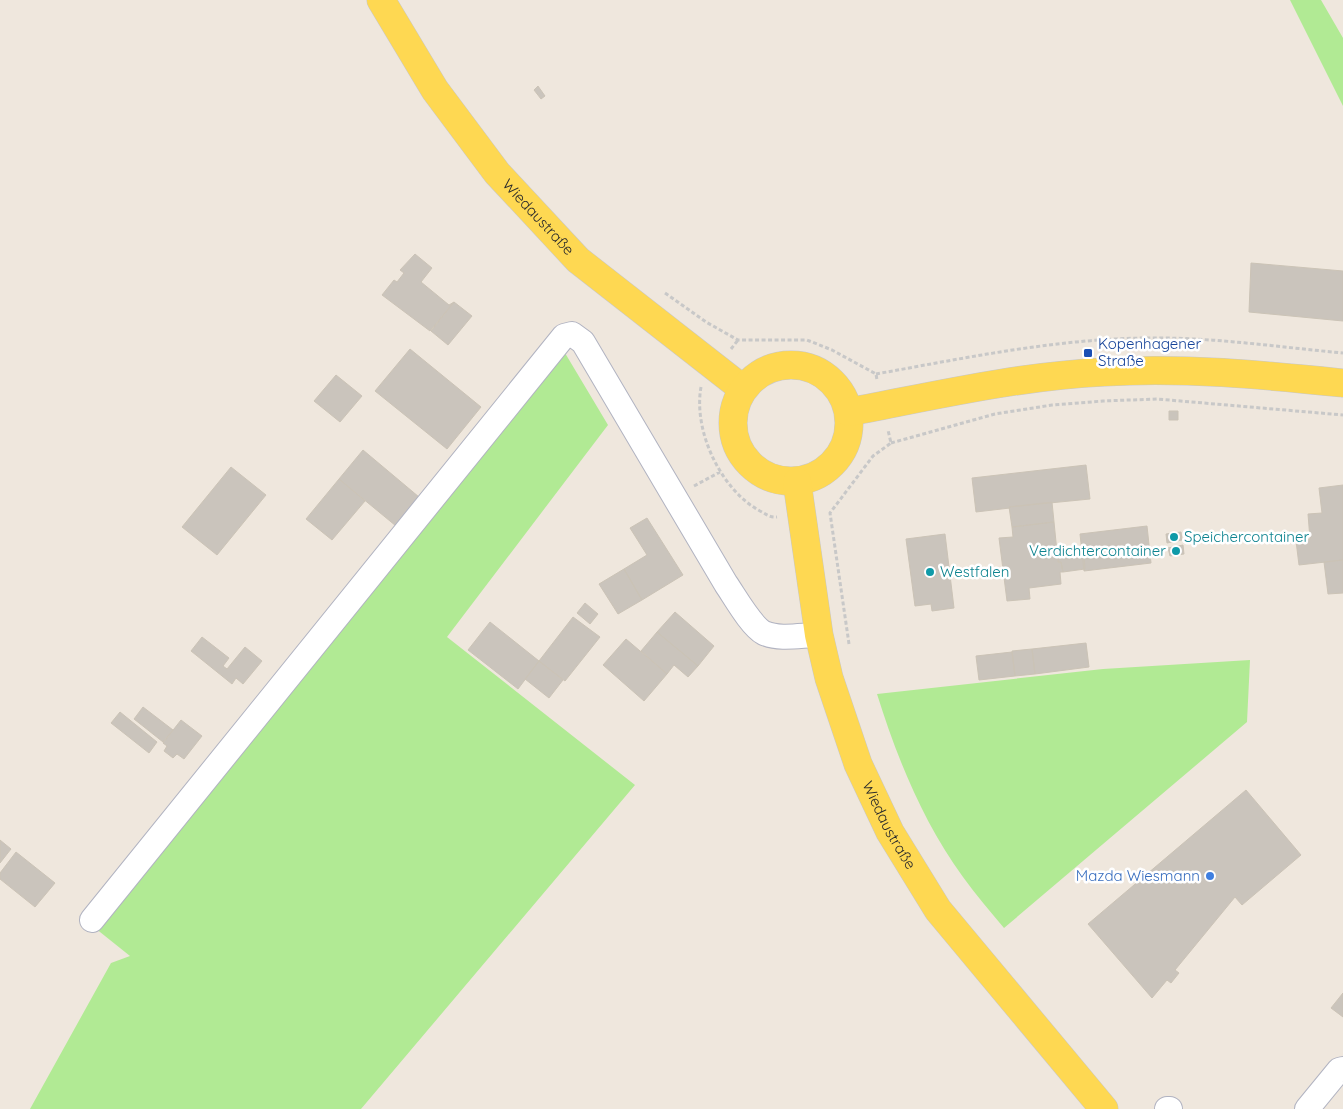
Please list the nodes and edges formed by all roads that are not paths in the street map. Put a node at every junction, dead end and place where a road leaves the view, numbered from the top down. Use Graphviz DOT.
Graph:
graph roads {
  1 [pos="381,0"];
  2 [pos="1343,383"];
  3 [pos="743,389"];
  4 [pos="849,412"];
  5 [pos="797,482"];
  6 [pos="819,635"];
  7 [pos="92,920"];
  8 [pos="1343,1069"];
  9 [pos="1104,1109"];
  10 [pos="1307,1109"];
  1 -- 3 [label="main road, Wiedaustraße"];
  2 -- 4 [label="main road"];
  3 -- 4 [label="main road"];
  3 -- 5 [label="main road"];
  4 -- 5 [label="main road"];
  5 -- 6 [label="main road, Wiedaustraße"];
  6 -- 7 [label="lane"];
  6 -- 9 [label="main road, Wiedaustraße"];
  8 -- 10 [label="lane"];
}
